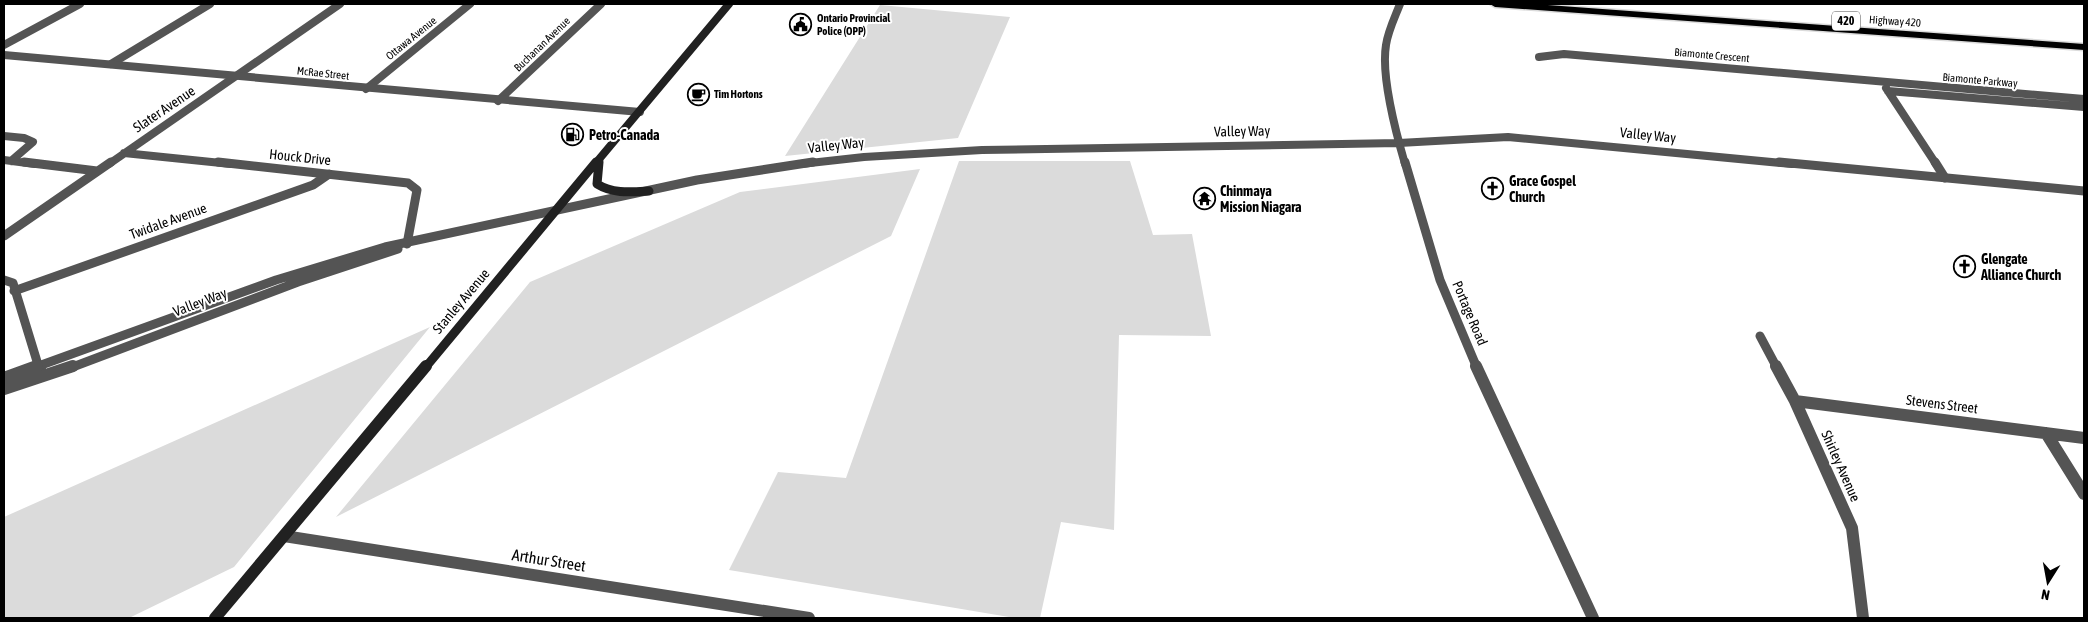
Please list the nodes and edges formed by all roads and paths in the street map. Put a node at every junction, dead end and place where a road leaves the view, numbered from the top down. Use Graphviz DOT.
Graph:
graph roads {
  1 [pos="80,4"];
  2 [pos="210,4"];
  3 [pos="340,4"];
  4 [pos="470,4"];
  5 [pos="601,4"];
  6 [pos="729,4"];
  7 [pos="1495,4"];
  8 [pos="1608,4"];
  9 [pos="1400,6"];
  10 [pos="2084,36"];
  11 [pos="4,45"];
  12 [pos="2084,47"];
  13 [pos="4,55"];
  14 [pos="1539,57"];
  15 [pos="111,64"];
  16 [pos="237,75"];
  17 [pos="1883,83"];
  18 [pos="366,89"];
  19 [pos="1888,91"];
  20 [pos="2084,99"];
  21 [pos="498,101"];
  22 [pos="2084,107"];
  23 [pos="640,112"];
  24 [pos="4,136"];
  25 [pos="1399,143"];
  26 [pos="124,153"];
  27 [pos="600,158"];
  28 [pos="8,161"];
  29 [pos="97,171"];
  30 [pos="329,174"];
  31 [pos="1944,178"];
  32 [pos="649,191"];
  33 [pos="2084,191"];
  34 [pos="556,210"];
  35 [pos="4,236"];
  36 [pos="407,244"];
  37 [pos="4,280"];
  38 [pos="14,290"];
  39 [pos="1760,336"];
  40 [pos="41,372"];
  41 [pos="4,378"];
  42 [pos="4,390"];
  43 [pos="1795,401"];
  44 [pos="2046,433"];
  45 [pos="2084,438"];
  46 [pos="2084,494"];
  47 [pos="284,536"];
  48 [pos="215,618"];
  49 [pos="804,618"];
  50 [pos="1593,618"];
  51 [pos="1863,618"];
  1 -- 11 [label="street"];
  2 -- 15 [label="street"];
  3 -- 16 [label="street, Slater Avenue"];
  4 -- 18 [label="street, Ottawa Avenue"];
  5 -- 21 [label="street, Buchanan Avenue"];
  6 -- 23 [label="main road, Stanley Avenue"];
  7 -- 12 [label="highway, Highway 420 / 420"];
  8 -- 10 [label="highway, Highway 420 / 420"];
  9 -- 25 [label="street, Portage Road"];
  13 -- 15 [label="street, McRae Street"];
  14 -- 17 [label="street, Biamonte Crescent"];
  15 -- 16 [label="street, McRae Street"];
  16 -- 18 [label="street, McRae Street"];
  16 -- 26 [label="street, Slater Avenue"];
  17 -- 19 [label="street"];
  17 -- 20 [label="street, Biamonte Parkway"];
  18 -- 21 [label="street, McRae Street"];
  19 -- 22 [label="street, Biamonte Parkway"];
  19 -- 31 [label="street"];
  21 -- 23 [label="street, McRae Street"];
  23 -- 27 [label="main road, Stanley Avenue"];
  24 -- 28 [label="street"];
  25 -- 31 [label="street, Valley Way"];
  25 -- 32 [label="street, Valley Way"];
  25 -- 50 [label="street, Portage Road"];
  26 -- 29 [label="street, Slater Avenue"];
  26 -- 30 [label="street, Houck Drive"];
  27 -- 32 [label="main road"];
  27 -- 34 [label="main road, Stanley Avenue"];
  28 -- 29 [label="street"];
  29 -- 35 [label="street, Slater Avenue"];
  30 -- 36 [label="street, Houck Drive"];
  30 -- 38 [label="street, Twidale Avenue"];
  31 -- 33 [label="street, Valley Way"];
  32 -- 34 [label="street, Valley Way"];
  34 -- 36 [label="street, Valley Way"];
  34 -- 47 [label="main road, Stanley Avenue"];
  36 -- 40 [label="street, Valley Way"];
  37 -- 38 [label="street"];
  38 -- 40 [label="street"];
  39 -- 43 [label="street, Shirley Avenue"];
  40 -- 41 [label="street, Valley Way"];
  40 -- 42 [label="street, Valley Way"];
  43 -- 44 [label="street, Stevens Street"];
  43 -- 51 [label="street, Shirley Avenue"];
  44 -- 45 [label="street, Stevens Street"];
  44 -- 46 [label="street"];
  47 -- 48 [label="main road, Stanley Avenue"];
  47 -- 49 [label="street, Arthur Street"];
}
